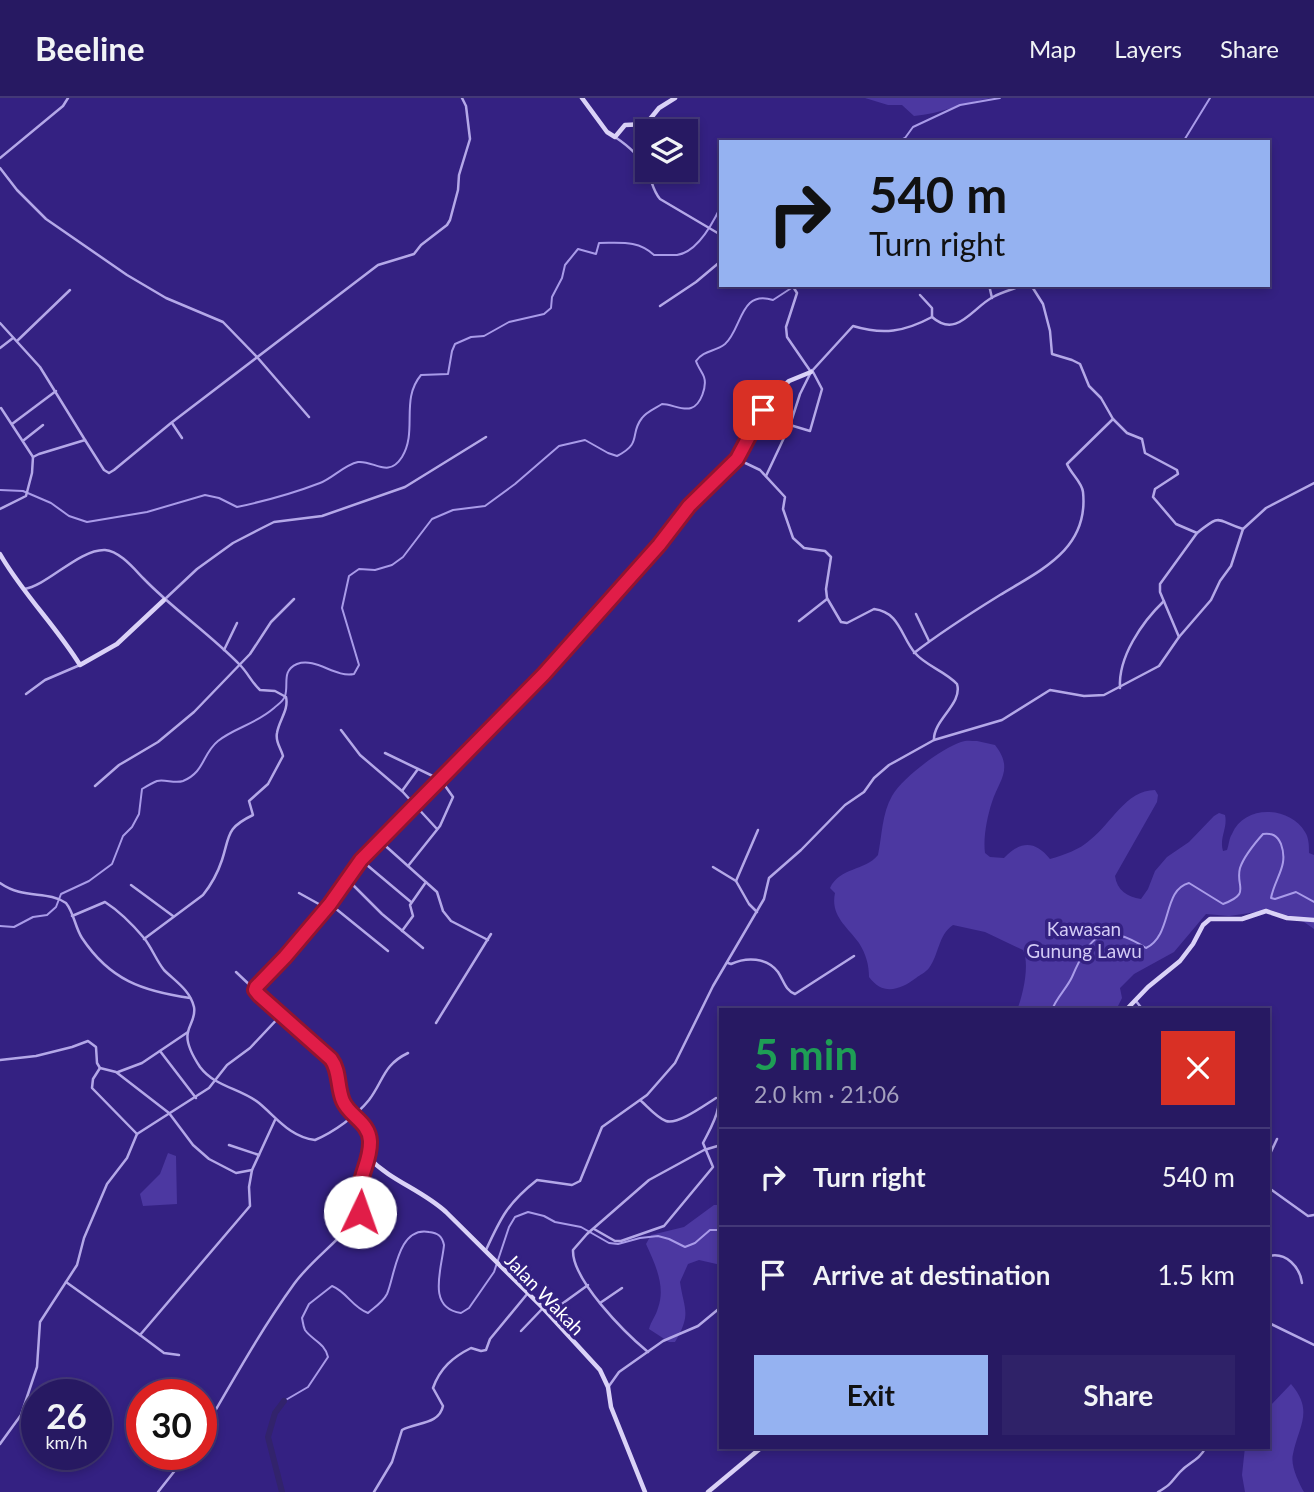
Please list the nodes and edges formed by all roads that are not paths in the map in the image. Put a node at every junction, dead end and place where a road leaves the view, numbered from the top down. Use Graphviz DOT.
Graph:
graph roads {
  1 [pos="68,98"];
  2 [pos="462,98"];
  3 [pos="582,98"];
  4 [pos="675,98"];
  5 [pos="615,137"];
  6 [pos="0,158"];
  7 [pos="0,168"];
  8 [pos="719,234"];
  9 [pos="719,263"];
  10 [pos="794,287"];
  11 [pos="989,287"];
  12 [pos="1019,287"];
  13 [pos="1032,287"];
  14 [pos="70,290"];
  15 [pos="920,295"];
  16 [pos="992,298"];
  17 [pos="660,306"];
  18 [pos="932,317"];
  19 [pos="0,323"];
  20 [pos="13,338"];
  21 [pos="17,342"];
  22 [pos="0,348"];
  23 [pos="257,357"];
  24 [pos="812,371"];
  25 [pos="56,391"];
  26 [pos="1,408"];
  27 [pos="309,417"];
  28 [pos="1113,419"];
  29 [pos="171,423"];
  30 [pos="12,424"];
  31 [pos="43,425"];
  32 [pos="790,425"];
  33 [pos="486,437"];
  34 [pos="182,438"];
  35 [pos="24,440"];
  36 [pos="85,440"];
  37 [pos="33,457"];
  38 [pos="737,459"];
  39 [pos="766,476"];
  40 [pos="1314,482"];
  41 [pos="0,509"];
  42 [pos="1243,529"];
  43 [pos="1197,533"];
  44 [pos="0,554"];
  45 [pos="23,589"];
  46 [pos="827,598"];
  47 [pos="294,599"];
  48 [pos="164,600"];
  49 [pos="1164,601"];
  50 [pos="916,614"];
  51 [pos="799,621"];
  52 [pos="237,623"];
  53 [pos="1179,637"];
  54 [pos="929,641"];
  55 [pos="224,650"];
  56 [pos="914,653"];
  57 [pos="80,665"];
  58 [pos="240,665"];
  59 [pos="1120,688"];
  60 [pos="26,694"];
  61 [pos="341,730"];
  62 [pos="934,740"];
  63 [pos="385,753"];
  64 [pos="418,769"];
  65 [pos="441,780"];
  66 [pos="95,786"];
  67 [pos="402,792"];
  68 [pos="415,805"];
  69 [pos="437,829"];
  70 [pos="758,830"];
  71 [pos="379,841"];
  72 [pos="361,860"];
  73 [pos="408,866"];
  74 [pos="713,867"];
  75 [pos="348,880"];
  76 [pos="736,881"];
  77 [pos="426,882"];
  78 [pos="0,883"];
  79 [pos="131,885"];
  80 [pos="299,893"];
  81 [pos="411,902"];
  82 [pos="328,906"];
  83 [pos="757,912"];
  84 [pos="72,916"];
  85 [pos="173,916"];
  86 [pos="1314,920"];
  87 [pos="402,931"];
  88 [pos="491,934"];
  89 [pos="144,939"];
  90 [pos="488,940"];
  91 [pos="423,948"];
  92 [pos="388,950"];
  93 [pos="854,956"];
  94 [pos="726,962"];
  95 [pos="236,972"];
  96 [pos="255,990"];
  97 [pos="190,998"];
  98 [pos="1135,1000"];
  99 [pos="1128,1008"];
  100 [pos="1141,1008"];
  101 [pos="283,1014"];
  102 [pos="436,1023"];
  103 [pos="188,1032"];
  104 [pos="160,1051"];
  105 [pos="408,1053"];
  106 [pos="0,1060"];
  107 [pos="100,1068"];
  108 [pos="116,1072"];
  109 [pos="214,1081"];
  110 [pos="719,1090"];
  111 [pos="196,1098"];
  112 [pos="716,1098"];
  113 [pos="640,1100"];
  114 [pos="719,1103"];
  115 [pos="719,1107"];
  116 [pos="169,1113"];
  117 [pos="354,1114"];
  118 [pos="275,1119"];
  119 [pos="137,1134"];
  120 [pos="1277,1139"];
  121 [pos="229,1144"];
  122 [pos="719,1146"];
  123 [pos="704,1150"];
  124 [pos="1270,1154"];
  125 [pos="259,1155"];
  126 [pos="369,1158"];
  127 [pos="252,1170"];
  128 [pos="1270,1189"];
  129 [pos="1314,1215"];
  130 [pos="593,1230"];
  131 [pos="485,1251"];
  132 [pos="1270,1256"];
  133 [pos="66,1282"];
  134 [pos="1302,1283"];
  135 [pos="588,1284"];
  136 [pos="622,1288"];
  137 [pos="528,1293"];
  138 [pos="600,1303"];
  139 [pos="543,1308"];
  140 [pos="719,1309"];
  141 [pos="548,1314"];
  142 [pos="1270,1323"];
  143 [pos="521,1331"];
  144 [pos="140,1335"];
  145 [pos="1314,1345"];
  146 [pos="648,1352"];
  147 [pos="179,1355"];
  148 [pos="608,1387"];
  149 [pos="217,1409"];
  150 [pos="0,1444"];
  151 [pos="760,1449"];
  152 [pos="1205,1449"];
  153 [pos="175,1470"];
  154 [pos="158,1492"];
  155 [pos="374,1492"];
  156 [pos="645,1492"];
  157 [pos="709,1492"];
  158 [pos="1158,1492"];
  1 -- 6 [label="street"];
  2 -- 23 [label="street"];
  3 -- 5 [label="street"];
  4 -- 5 [label="street"];
  5 -- 8 [label="street"];
  7 -- 23 [label="street"];
  9 -- 17 [label="street"];
  10 -- 24 [label="street"];
  11 -- 16 [label="street"];
  12 -- 16 [label="street"];
  13 -- 28 [label="street"];
  14 -- 21 [label="street"];
  15 -- 18 [label="street"];
  16 -- 18 [label="street"];
  18 -- 24 [label="street"];
  19 -- 20 [label="street"];
  20 -- 21 [label="street"];
  20 -- 22 [label="street"];
  21 -- 25 [label="street"];
  23 -- 27 [label="street"];
  23 -- 29 [label="street"];
  24 -- 32 [label="street"];
  24 -- 32 [label="street"];
  24 -- 38 [label="street"];
  25 -- 30 [label="street"];
  25 -- 36 [label="street"];
  26 -- 30 [label="street"];
  28 -- 43 [label="street"];
  28 -- 54 [label="street"];
  29 -- 34 [label="street"];
  29 -- 36 [label="street"];
  30 -- 35 [label="street"];
  31 -- 35 [label="street"];
  32 -- 39 [label="street"];
  33 -- 48 [label="street"];
  35 -- 37 [label="street"];
  36 -- 37 [label="street"];
  37 -- 41 [label="street"];
  38 -- 39 [label="street"];
  38 -- 65 [label="street"];
  39 -- 46 [label="street"];
  40 -- 42 [label="street"];
  42 -- 43 [label="street"];
  42 -- 53 [label="street"];
  43 -- 49 [label="street"];
  44 -- 45 [label="street"];
  45 -- 48 [label="street"];
  45 -- 57 [label="street"];
  46 -- 51 [label="street"];
  46 -- 56 [label="street"];
  47 -- 58 [label="street"];
  48 -- 55 [label="street"];
  48 -- 57 [label="street"];
  49 -- 53 [label="street"];
  49 -- 59 [label="street"];
  50 -- 54 [label="street"];
  52 -- 55 [label="street"];
  53 -- 59 [label="street"];
  54 -- 56 [label="street"];
  55 -- 58 [label="street"];
  56 -- 62 [label="street"];
  57 -- 60 [label="street"];
  58 -- 66 [label="street"];
  58 -- 85 [label="street"];
  59 -- 62 [label="street"];
  61 -- 67 [label="street"];
  62 -- 83 [label="street"];
  63 -- 64 [label="street"];
  64 -- 65 [label="street"];
  64 -- 67 [label="street"];
  65 -- 68 [label="street"];
  65 -- 69 [label="street"];
  67 -- 68 [label="street"];
  68 -- 69 [label="street"];
  68 -- 71 [label="street"];
  69 -- 73 [label="street"];
  70 -- 76 [label="street"];
  71 -- 72 [label="street"];
  71 -- 73 [label="street"];
  72 -- 75 [label="street"];
  72 -- 81 [label="street"];
  73 -- 77 [label="street"];
  74 -- 76 [label="street"];
  75 -- 82 [label="street"];
  75 -- 87 [label="street"];
  76 -- 83 [label="street"];
  77 -- 81 [label="street"];
  77 -- 90 [label="street"];
  78 -- 84 [label="street"];
  79 -- 85 [label="street"];
  80 -- 82 [label="street"];
  81 -- 87 [label="street"];
  82 -- 92 [label="street"];
  82 -- 96 [label="street"];
  83 -- 94 [label="street"];
  84 -- 89 [label="street"];
  84 -- 97 [label="street"];
  85 -- 89 [label="street"];
  86 -- 98 [label="street"];
  87 -- 91 [label="street"];
  88 -- 90 [label="street"];
  89 -- 97 [label="street"];
  90 -- 102 [label="street"];
  93 -- 94 [label="street"];
  94 -- 113 [label="street"];
  95 -- 96 [label="street"];
  96 -- 101 [label="street"];
  97 -- 103 [label="street"];
  98 -- 99 [label="street"];
  98 -- 100 [label="street"];
  101 -- 109 [label="street"];
  101 -- 117 [label="street"];
  103 -- 104 [label="street"];
  103 -- 109 [label="street"];
  104 -- 108 [label="street"];
  104 -- 111 [label="street"];
  105 -- 117 [label="street"];
  106 -- 107 [label="street"];
  107 -- 108 [label="street"];
  107 -- 119 [label="street"];
  108 -- 116 [label="street"];
  109 -- 111 [label="street"];
  109 -- 118 [label="street"];
  110 -- 112 [label="street"];
  111 -- 116 [label="street"];
  112 -- 113 [label="street"];
  112 -- 114 [label="street"];
  113 -- 131 [label="street"];
  115 -- 123 [label="street"];
  116 -- 119 [label="street"];
  116 -- 127 [label="street"];
  117 -- 118 [label="street"];
  117 -- 126 [label="street"];
  118 -- 125 [label="street"];
  119 -- 133 [label="street"];
  120 -- 124 [label="street"];
  121 -- 125 [label="street"];
  122 -- 123 [label="street"];
  123 -- 130 [label="street"];
  123 -- 130 [label="street"];
  125 -- 127 [label="street"];
  126 -- 131 [label="street, Jalan Wakah"];
  126 -- 149 [label="street"];
  127 -- 144 [label="street"];
  128 -- 129 [label="street"];
  130 -- 135 [label="street"];
  131 -- 137 [label="street, Jalan Wakah"];
  132 -- 134 [label="street"];
  133 -- 144 [label="street"];
  133 -- 150 [label="street"];
  135 -- 138 [label="street"];
  135 -- 141 [label="street"];
  136 -- 138 [label="street"];
  137 -- 139 [label="street, Jalan Wakah"];
  137 -- 155 [label="street"];
  138 -- 146 [label="street"];
  139 -- 141 [label="street, Jalan Wakah"];
  139 -- 143 [label="street"];
  140 -- 146 [label="street"];
  141 -- 148 [label="street, Jalan Wakah"];
  142 -- 145 [label="street"];
  144 -- 147 [label="street"];
  146 -- 148 [label="street"];
  148 -- 156 [label="street, Jalan Wakah"];
  151 -- 157 [label="street"];
  152 -- 158 [label="street"];
  153 -- 154 [label="street"];
}
